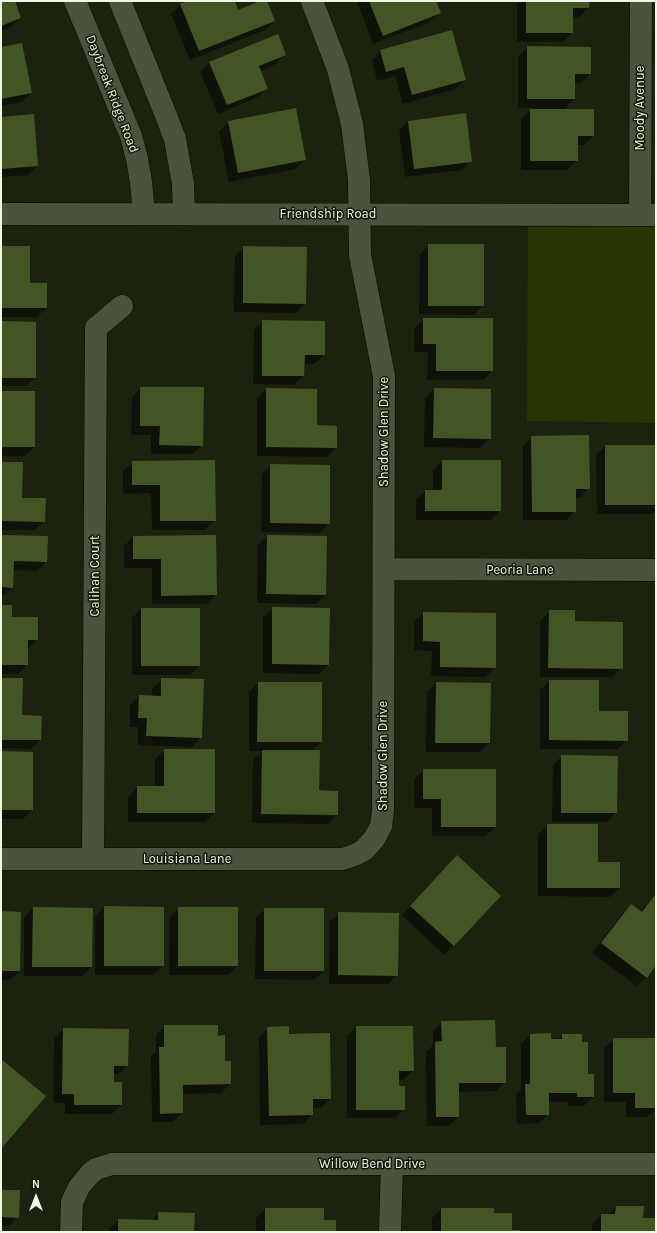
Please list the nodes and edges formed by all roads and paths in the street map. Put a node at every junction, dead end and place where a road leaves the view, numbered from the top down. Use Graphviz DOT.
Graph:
graph roads {
  1 [pos="75,1"];
  2 [pos="120,1"];
  3 [pos="312,1"];
  4 [pos="641,1"];
  5 [pos="1,214"];
  6 [pos="144,214"];
  7 [pos="184,214"];
  8 [pos="360,214"];
  9 [pos="648,215"];
  10 [pos="122,306"];
  11 [pos="384,569"];
  12 [pos="656,570"];
  13 [pos="369,845"];
  14 [pos="1,859"];
  15 [pos="93,859"];
  16 [pos="392,1164"];
  17 [pos="656,1164"];
  18 [pos="71,1232"];
  19 [pos="390,1232"];
  1 -- 6 [label="street, Daybreak Ridge Road"];
  2 -- 7 [label="street"];
  3 -- 8 [label="street, Shadow Glen Drive"];
  4 -- 9 [label="street, Moody Avenue"];
  5 -- 6 [label="street, Friendship Road"];
  6 -- 7 [label="street, Friendship Road"];
  7 -- 8 [label="street, Friendship Road"];
  8 -- 9 [label="street, Friendship Road"];
  8 -- 11 [label="street, Shadow Glen Drive"];
  10 -- 15 [label="street, Calihan Court"];
  11 -- 12 [label="street, Peoria Lane"];
  11 -- 13 [label="street, Shadow Glen Drive"];
  13 -- 15 [label="street, Louisiana Lane"];
  14 -- 15 [label="street, Louisiana Lane"];
  16 -- 17 [label="street, Willow Bend Drive"];
  16 -- 18 [label="street, Willow Bend Drive"];
  16 -- 19 [label="street"];
}
